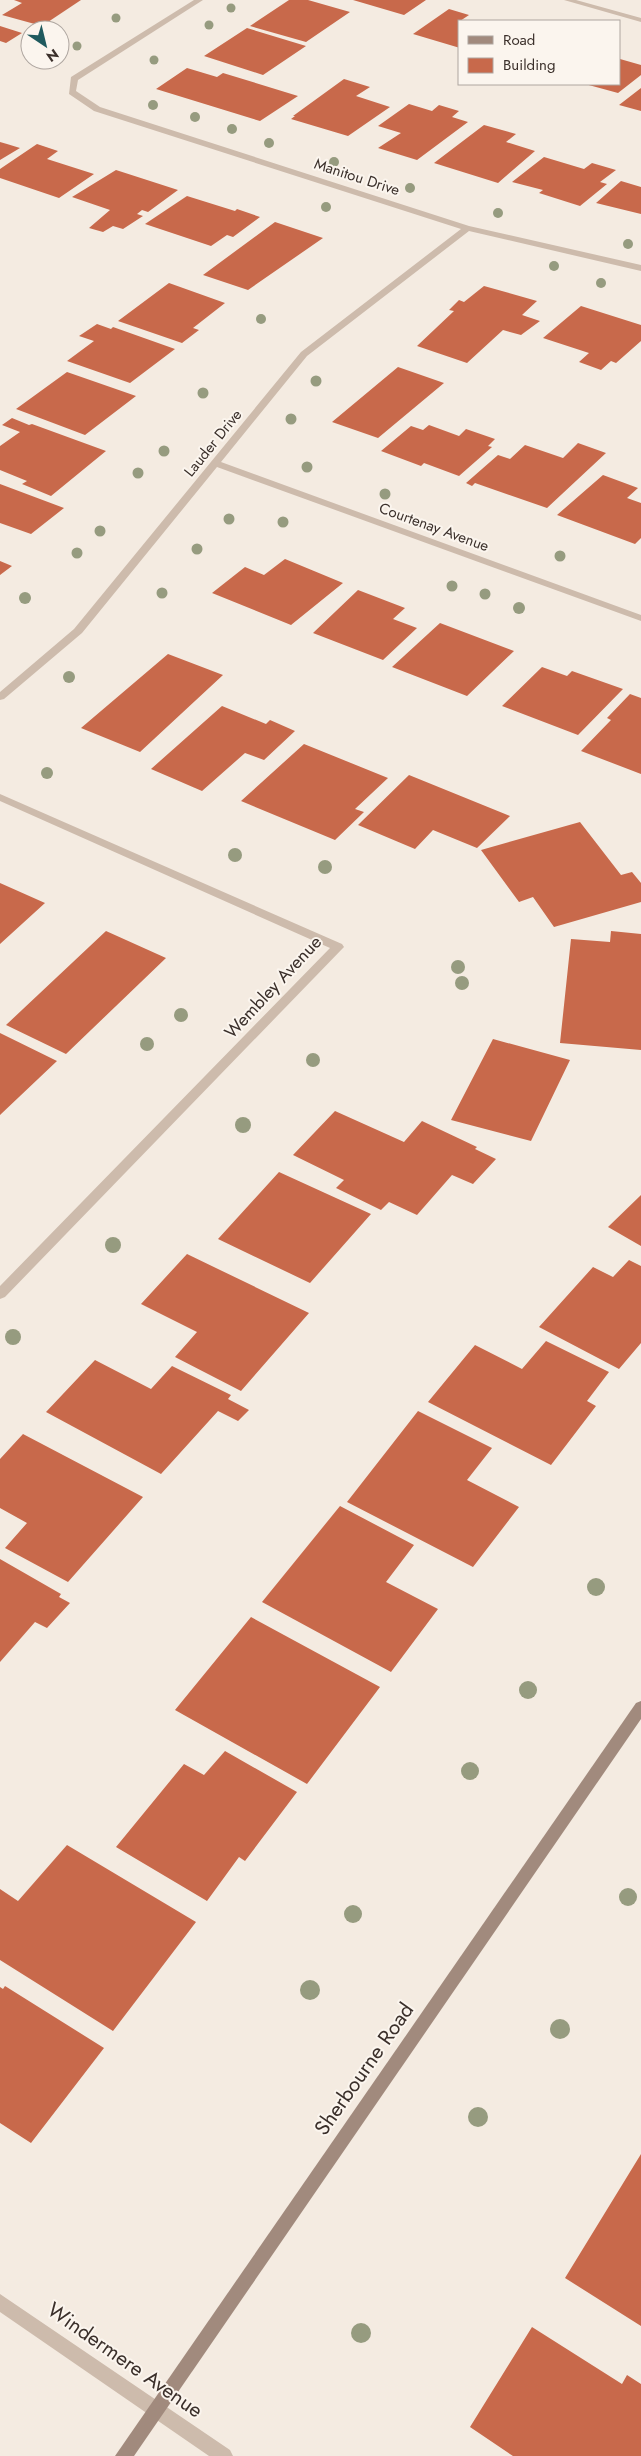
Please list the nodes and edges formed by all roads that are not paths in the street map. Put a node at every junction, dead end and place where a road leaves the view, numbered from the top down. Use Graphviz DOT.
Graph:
graph roads {
  1 [pos="198,0"];
  2 [pos="568,0"];
  3 [pos="641,20"];
  4 [pos="467,228"];
  5 [pos="641,268"];
  6 [pos="216,463"];
  7 [pos="641,618"];
  8 [pos="0,696"];
  9 [pos="0,797"];
  10 [pos="0,1294"];
  11 [pos="641,1707"];
  12 [pos="0,2302"];
  13 [pos="156,2410"];
  14 [pos="124,2456"];
  15 [pos="224,2456"];
  1 -- 4 [label="street, Manitou Drive"];
  2 -- 3 [label="street"];
  4 -- 5 [label="street, Manitou Drive"];
  4 -- 6 [label="street, Lauder Drive"];
  6 -- 7 [label="street, Courtenay Avenue"];
  6 -- 8 [label="street, Lauder Drive"];
  9 -- 10 [label="street, Wembley Avenue"];
  11 -- 13 [label="street, Sherbourne Road"];
  12 -- 13 [label="street, Windermere Avenue"];
  13 -- 14 [label="street, Sherbourne Road"];
  13 -- 15 [label="street, Windermere Avenue"];
}
